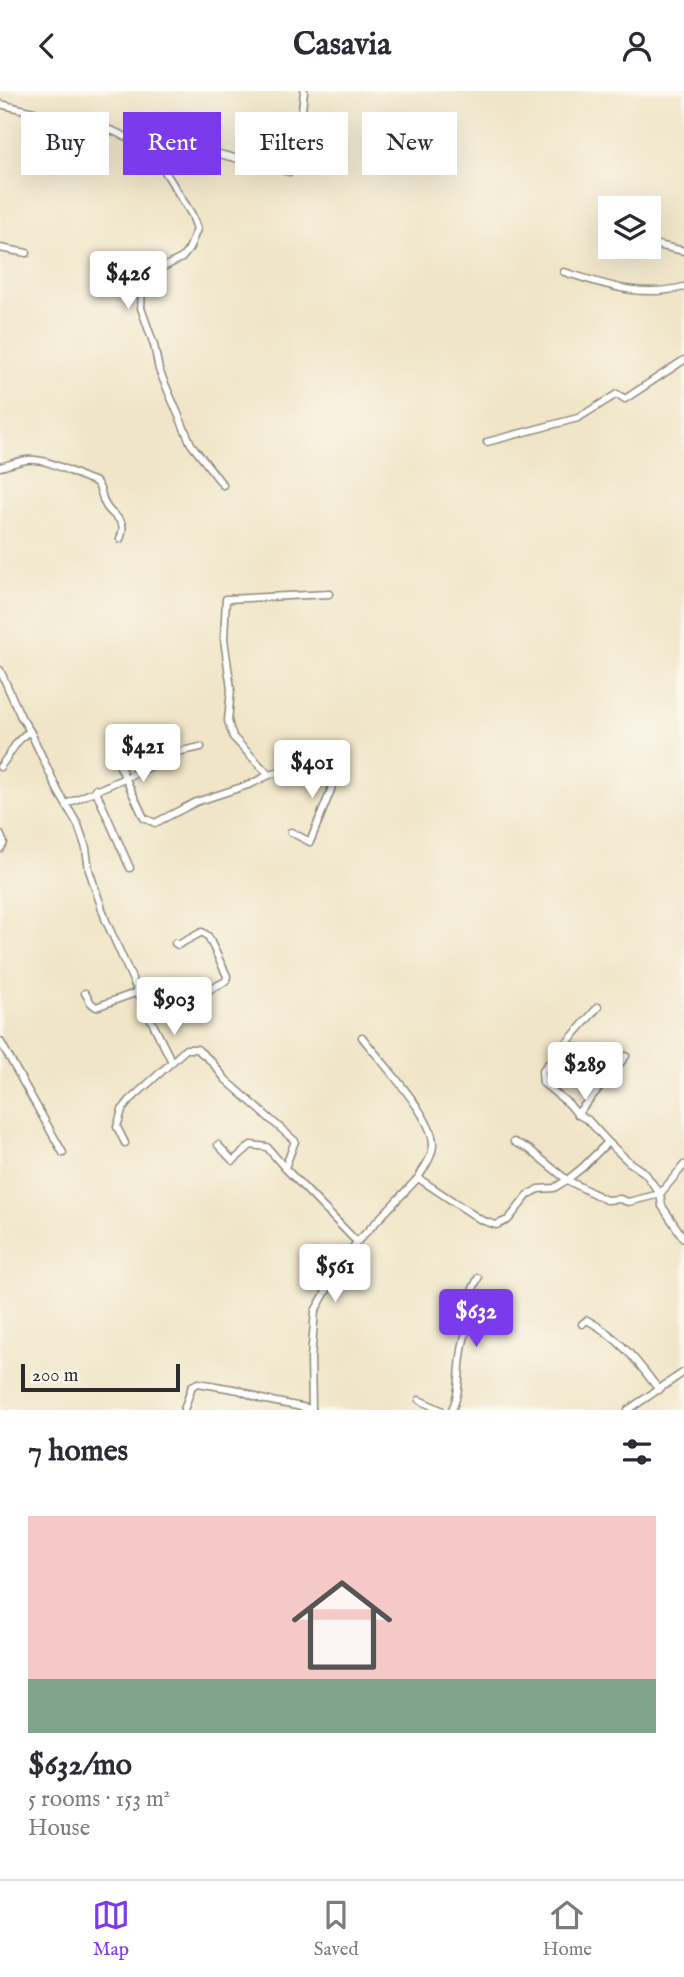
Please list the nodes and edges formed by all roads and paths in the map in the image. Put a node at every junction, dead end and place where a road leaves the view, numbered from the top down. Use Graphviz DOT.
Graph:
graph roads {
  1 [pos="304,91"];
  2 [pos="0,104"];
  3 [pos="123,136"];
  4 [pos="221,154"];
  5 [pos="166,175"];
  6 [pos="661,246"];
  7 [pos="0,248"];
  8 [pos="684,251"];
  9 [pos="27,253"];
  10 [pos="564,272"];
  11 [pos="684,287"];
  12 [pos="684,360"];
  13 [pos="486,442"];
  14 [pos="0,467"];
  15 [pos="223,485"];
  16 [pos="120,539"];
  17 [pos="329,594"];
  18 [pos="0,671"];
  19 [pos="30,731"];
  20 [pos="153,741"];
  21 [pos="201,747"];
  22 [pos="0,767"];
  23 [pos="344,769"];
  24 [pos="334,773"];
  25 [pos="269,775"];
  26 [pos="124,777"];
  27 [pos="95,789"];
  28 [pos="66,804"];
  29 [pos="291,832"];
  30 [pos="0,834"];
  31 [pos="0,849"];
  32 [pos="130,868"];
  33 [pos="175,943"];
  34 [pos="138,992"];
  35 [pos="86,993"];
  36 [pos="201,994"];
  37 [pos="598,1007"];
  38 [pos="362,1037"];
  39 [pos="0,1041"];
  40 [pos="626,1056"];
  41 [pos="172,1062"];
  42 [pos="577,1114"];
  43 [pos="514,1142"];
  44 [pos="608,1142"];
  45 [pos="125,1143"];
  46 [pos="218,1145"];
  47 [pos="63,1153"];
  48 [pos="684,1165"];
  49 [pos="285,1168"];
  50 [pos="418,1178"];
  51 [pos="567,1179"];
  52 [pos="660,1194"];
  53 [pos="684,1239"];
  54 [pos="357,1242"];
  55 [pos="478,1278"];
  56 [pos="582,1324"];
  57 [pos="684,1373"];
  58 [pos="659,1390"];
  59 [pos="419,1400"];
  60 [pos="184,1410"];
  61 [pos="312,1410"];
  62 [pos="441,1410"];
  63 [pos="452,1410"];
  64 [pos="628,1410"];
  1 -- 4 [label="street"];
  2 -- 3 [label="street"];
  5 -- 15 [label="street"];
  6 -- 8 [label="street"];
  7 -- 9 [label="street"];
  10 -- 11 [label="street"];
  12 -- 13 [label="street"];
  14 -- 16 [label="street"];
  17 -- 25 [label="street"];
  18 -- 19 [label="street"];
  19 -- 22 [label="street"];
  19 -- 28 [label="street"];
  20 -- 26 [label="street"];
  21 -- 26 [label="street"];
  23 -- 24 [label="street"];
  24 -- 25 [label="street"];
  24 -- 29 [label="street"];
  25 -- 26 [label="street"];
  26 -- 27 [label="street"];
  27 -- 28 [label="street"];
  27 -- 32 [label="street"];
  28 -- 34 [label="street"];
  30 -- 31 [label="street"];
  33 -- 36 [label="street"];
  34 -- 35 [label="street"];
  34 -- 41 [label="street"];
  37 -- 42 [label="street"];
  38 -- 50 [label="street"];
  39 -- 47 [label="street"];
  40 -- 42 [label="street"];
  41 -- 45 [label="street"];
  41 -- 49 [label="street"];
  42 -- 44 [label="street"];
  43 -- 51 [label="street"];
  44 -- 51 [label="street"];
  44 -- 52 [label="street"];
  46 -- 49 [label="street"];
  48 -- 52 [label="street"];
  49 -- 54 [label="street"];
  50 -- 51 [label="street"];
  50 -- 54 [label="street"];
  51 -- 52 [label="street"];
  52 -- 53 [label="street"];
  54 -- 61 [label="street"];
  55 -- 63 [label="street"];
  56 -- 58 [label="street"];
  57 -- 58 [label="street"];
  58 -- 64 [label="street"];
  59 -- 62 [label="street"];
  60 -- 61 [label="street"];
}
